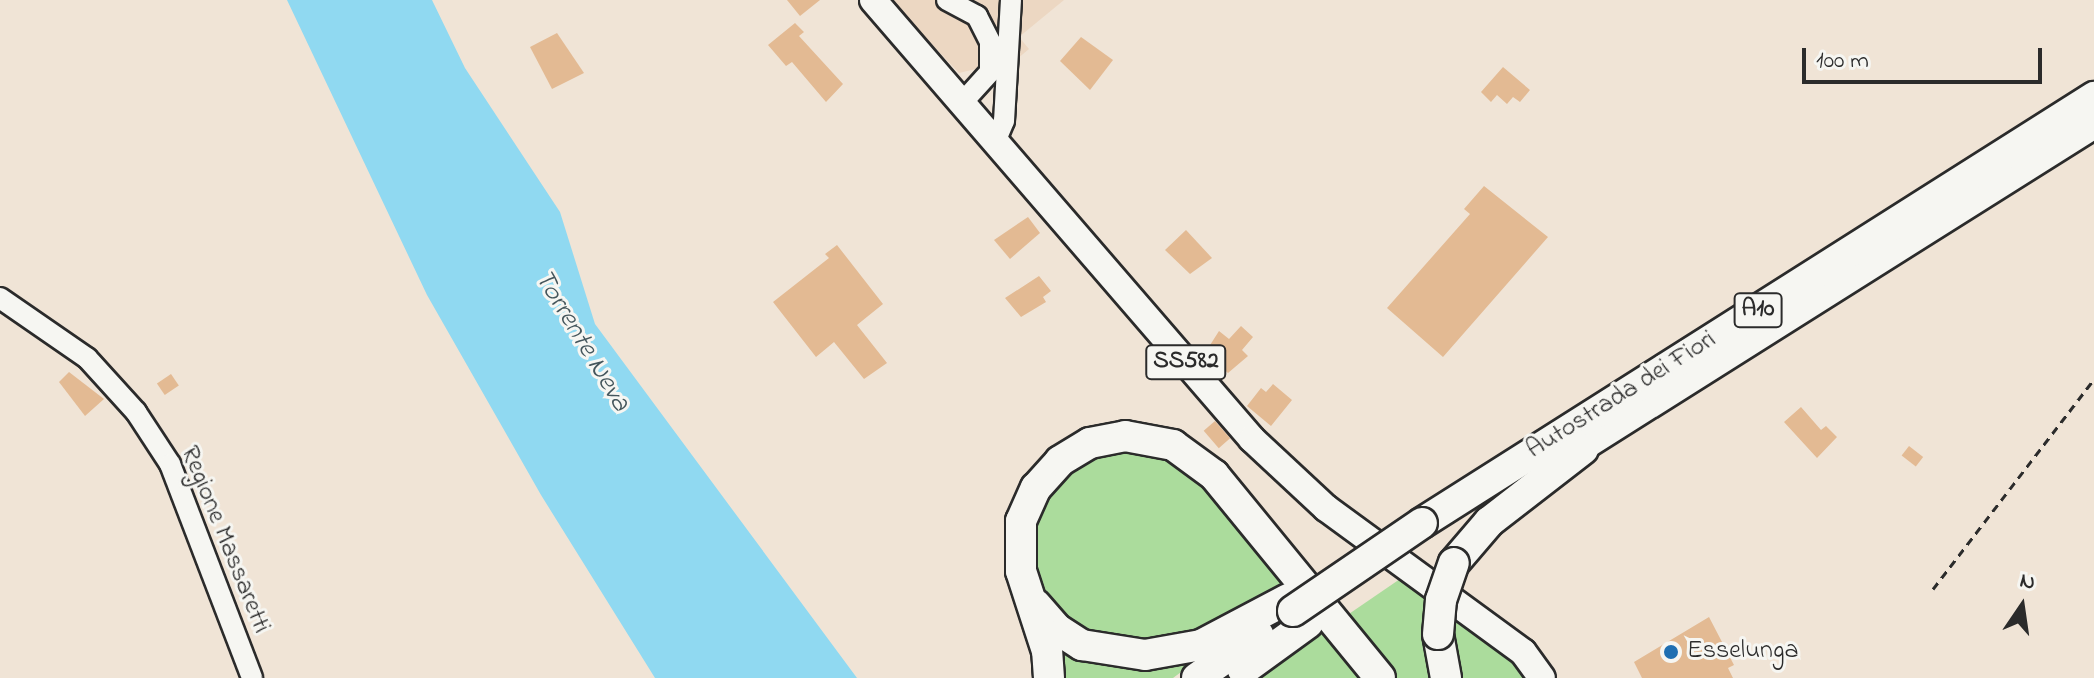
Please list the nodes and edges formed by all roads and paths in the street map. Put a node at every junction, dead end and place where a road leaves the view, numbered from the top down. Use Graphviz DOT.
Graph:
graph roads {
  1 [pos="873,0"];
  2 [pos="947,0"];
  3 [pos="1011,0"];
  4 [pos="972,5"];
  5 [pos="2094,97"];
  6 [pos="961,104"];
  7 [pos="2094,123"];
  8 [pos="995,142"];
  9 [pos="0,298"];
  10 [pos="2094,379"];
  11 [pos="1596,437"];
  12 [pos="1429,531"];
  13 [pos="1933,589"];
  14 [pos="1029,598"];
  15 [pos="1296,611"];
  16 [pos="252,678"];
  17 [pos="1049,678"];
  18 [pos="1197,678"];
  19 [pos="1232,678"];
  20 [pos="1380,678"];
  21 [pos="1446,678"];
  22 [pos="1542,678"];
  1 -- 6 [label="main road, SS582"];
  2 -- 4 [label="street"];
  3 -- 8 [label="street"];
  4 -- 6 [label="street"];
  5 -- 12 [label="highway, Autostrada dei Fiori / A10"];
  6 -- 8 [label="main road, SS582"];
  7 -- 11 [label="highway, Autostrada dei Fiori / A10"];
  8 -- 22 [label="main road, SS582"];
  9 -- 16 [label="street, Regione Massaretti"];
  10 -- 13 [label="path"];
  11 -- 12 [label="highway, Autostrada dei Fiori / A10"];
  11 -- 21 [label="highway, bridge"];
  12 -- 15 [label="highway, Autostrada dei Fiori / A10"];
  12 -- 15 [label="highway, Autostrada dei Fiori / A10, bridge"];
  14 -- 15 [label="highway"];
  14 -- 17 [label="highway"];
  14 -- 20 [label="highway"];
  15 -- 18 [label="highway, Autostrada dei Fiori / A10"];
  15 -- 19 [label="highway, Autostrada dei Fiori / A10"];
}
